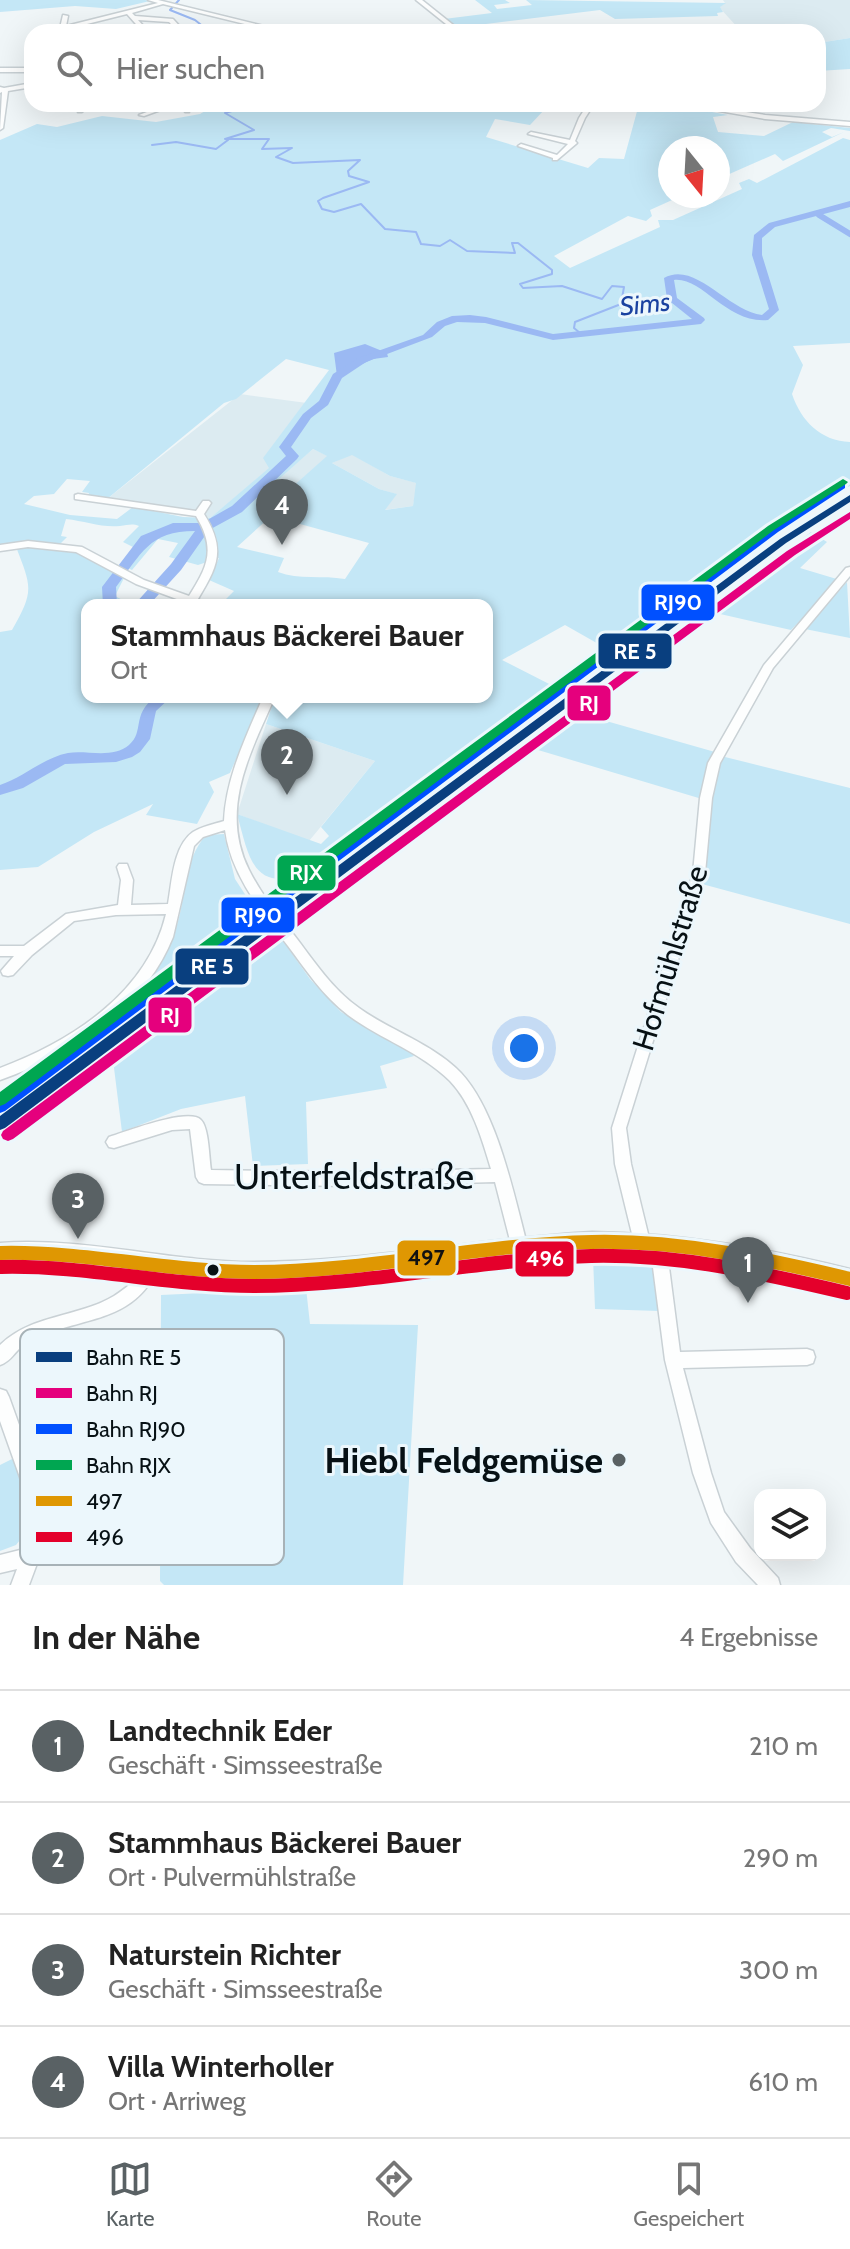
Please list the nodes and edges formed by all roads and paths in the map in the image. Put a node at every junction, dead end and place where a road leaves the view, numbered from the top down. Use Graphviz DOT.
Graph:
graph roads {
  1 [pos="151,0"];
  2 [pos="200,0"];
  3 [pos="419,0"];
  4 [pos="166,4"];
  5 [pos="190,9"];
  6 [pos="65,16"];
  7 [pos="64,24"];
  8 [pos="80,24"];
  9 [pos="139,24"];
  10 [pos="175,24"];
  11 [pos="251,24"];
  12 [pos="449,24"];
  13 [pos="0,70"];
  14 [pos="24,70"];
  15 [pos="24,86"];
  16 [pos="1,90"];
  17 [pos="151,112"];
  18 [pos="583,112"];
  19 [pos="733,112"];
  20 [pos="142,115"];
  21 [pos="850,124"];
  22 [pos="0,128"];
  23 [pos="540,129"];
  24 [pos="531,134"];
  25 [pos="575,140"];
  26 [pos="521,146"];
  27 [pos="78,497"];
  28 [pos="206,503"];
  29 [pos="205,521"];
  30 [pos="0,548"];
  31 [pos="850,570"];
  32 [pos="189,599"];
  33 [pos="199,599"];
  34 [pos="267,703"];
  35 [pos="228,824"];
  36 [pos="123,867"];
  37 [pos="173,909"];
  38 [pos="124,910"];
  39 [pos="0,951"];
  40 [pos="27,951"];
  41 [pos="8,971"];
  42 [pos="0,1074"];
  43 [pos="114,1142"];
  44 [pos="500,1175"];
  45 [pos="650,1243"];
  46 [pos="520,1248"];
  47 [pos="0,1253"];
  48 [pos="153,1264"];
  49 [pos="850,1279"];
  50 [pos="44,1329"];
  51 [pos="20,1340"];
  52 [pos="0,1357"];
  53 [pos="807,1357"];
  54 [pos="673,1360"];
  55 [pos="0,1397"];
  56 [pos="20,1453"];
  57 [pos="20,1559"];
  58 [pos="0,1564"];
  59 [pos="26,1565"];
  60 [pos="20,1585"];
  61 [pos="771,1585"];
  1 -- 4 [label="street"];
  2 -- 5 [label="street"];
  3 -- 12 [label="street"];
  4 -- 5 [label="street"];
  4 -- 8 [label="street"];
  5 -- 11 [label="street"];
  6 -- 7 [label="street"];
  9 -- 10 [label="street"];
  13 -- 14 [label="street"];
  15 -- 16 [label="street"];
  16 -- 22 [label="street"];
  17 -- 20 [label="street"];
  18 -- 25 [label="street"];
  19 -- 21 [label="street"];
  23 -- 25 [label="street"];
  24 -- 25 [label="street"];
  25 -- 26 [label="street"];
  27 -- 29 [label="street"];
  28 -- 29 [label="street"];
  29 -- 33 [label="street"];
  30 -- 32 [label="street"];
  31 -- 45 [label="street, Hofmühlstraße"];
  34 -- 35 [label="street"];
  35 -- 37 [label="street"];
  35 -- 44 [label="street"];
  36 -- 38 [label="street"];
  37 -- 38 [label="street"];
  37 -- 42 [label="street"];
  38 -- 40 [label="street"];
  39 -- 40 [label="street"];
  40 -- 41 [label="street"];
  43 -- 44 [label="street, Unterfeldstraße"];
  44 -- 46 [label="street"];
  45 -- 46 [label="main road"];
  45 -- 49 [label="main road"];
  45 -- 54 [label="street, Hofmühlstraße"];
  46 -- 48 [label="main road"];
  47 -- 48 [label="main road"];
  48 -- 50 [label="street"];
  51 -- 52 [label="street"];
  53 -- 54 [label="street"];
  54 -- 61 [label="street, Hofmühlstraße"];
  55 -- 56 [label="street"];
  57 -- 58 [label="street"];
  59 -- 60 [label="street"];
}
